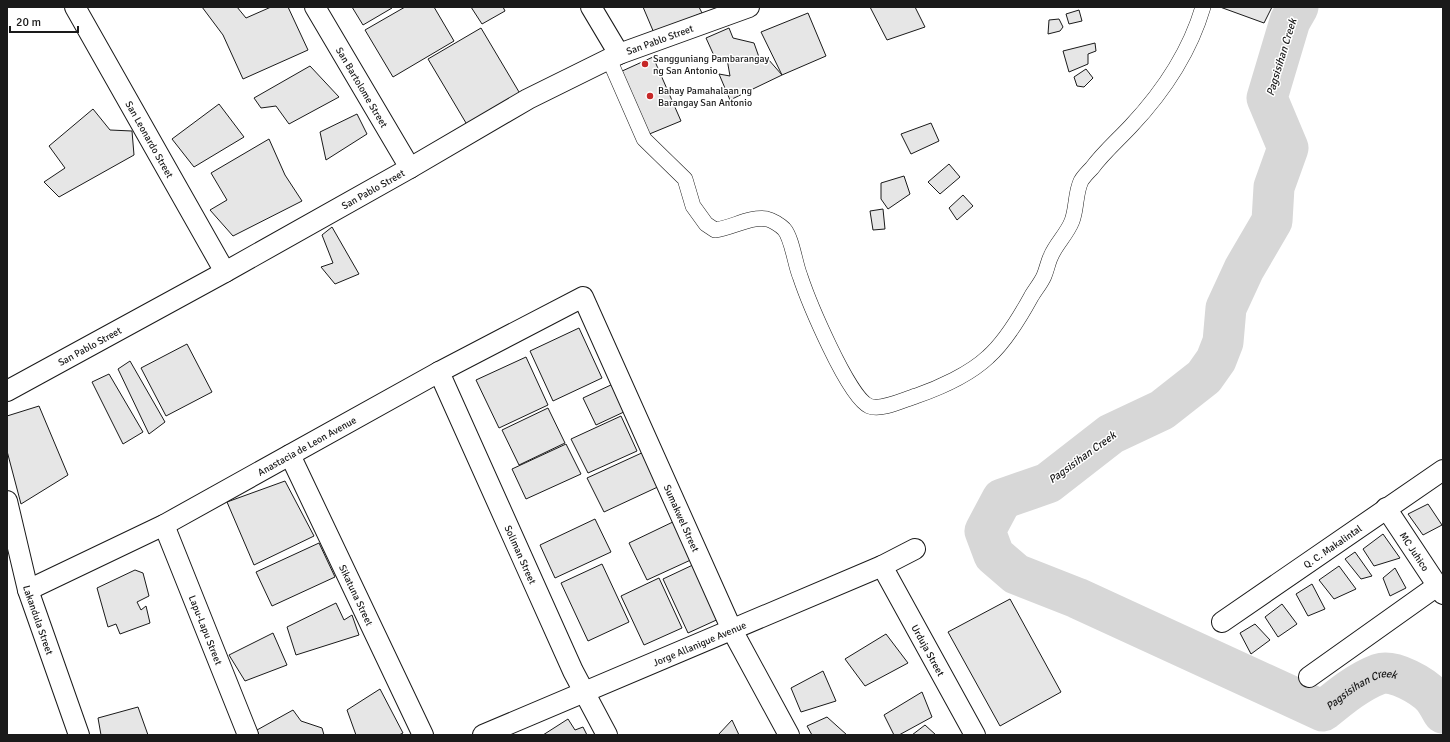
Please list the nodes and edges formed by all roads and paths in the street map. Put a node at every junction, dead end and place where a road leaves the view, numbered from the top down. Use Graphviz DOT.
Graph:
graph roads {
  1 [pos="75,7"];
  2 [pos="315,7"];
  3 [pos="591,7"];
  4 [pos="749,7"];
  5 [pos="1203,7"];
  6 [pos="614,57"];
  7 [pos="410,168"];
  8 [pos="225,272"];
  9 [pos="583,297"];
  10 [pos="439,372"];
  11 [pos="7,391"];
  12 [pos="290,455"];
  13 [pos="1443,470"];
  14 [pos="7,501"];
  15 [pos="1386,508"];
  16 [pos="164,525"];
  17 [pos="915,549"];
  18 [pos="882,566"];
  19 [pos="28,590"];
  20 [pos="1440,590"];
  21 [pos="1222,622"];
  22 [pos="732,630"];
  23 [pos="1309,677"];
  24 [pos="584,693"];
  25 [pos="79,735"];
  26 [pos="248,735"];
  27 [pos="423,735"];
  28 [pos="483,735"];
  29 [pos="607,735"];
  30 [pos="789,735"];
  31 [pos="975,735"];
  1 -- 8 [label="street, San Leonardo Street"];
  2 -- 7 [label="street, San Bartolome Street"];
  3 -- 6 [label="street"];
  4 -- 6 [label="street, San Pablo Street"];
  5 -- 6 [label="street"];
  6 -- 7 [label="street, San Pablo Street"];
  7 -- 8 [label="street, San Pablo Street"];
  8 -- 11 [label="street, San Pablo Street"];
  9 -- 10 [label="street, Anastacia de Leon Avenue"];
  9 -- 22 [label="street, Sumakwel Street"];
  10 -- 12 [label="street, Anastacia de Leon Avenue"];
  10 -- 24 [label="street, Soliman Street"];
  12 -- 16 [label="street, Anastacia de Leon Avenue"];
  12 -- 27 [label="street, Sikatuna Street"];
  13 -- 15 [label="street, Q. C. Makalintal"];
  14 -- 19 [label="street, Lakandula Street"];
  15 -- 20 [label="street, MC Juhico"];
  15 -- 21 [label="street, Q. C. Makalintal"];
  16 -- 19 [label="street, Anastacia de Leon Avenue"];
  16 -- 26 [label="street, Lapu-Lapu Street"];
  17 -- 18 [label="street, Jorge Allanigue Avenue"];
  18 -- 22 [label="street, Jorge Allanigue Avenue"];
  18 -- 31 [label="street, Urduja Street"];
  19 -- 25 [label="street, Lakandula Street"];
  20 -- 23 [label="street"];
  22 -- 24 [label="street, Jorge Allanigue Avenue"];
  22 -- 30 [label="street, Sumakwel Street"];
  24 -- 28 [label="street, Jorge Allanigue Avenue"];
  24 -- 29 [label="street, Soliman Street"];
}
